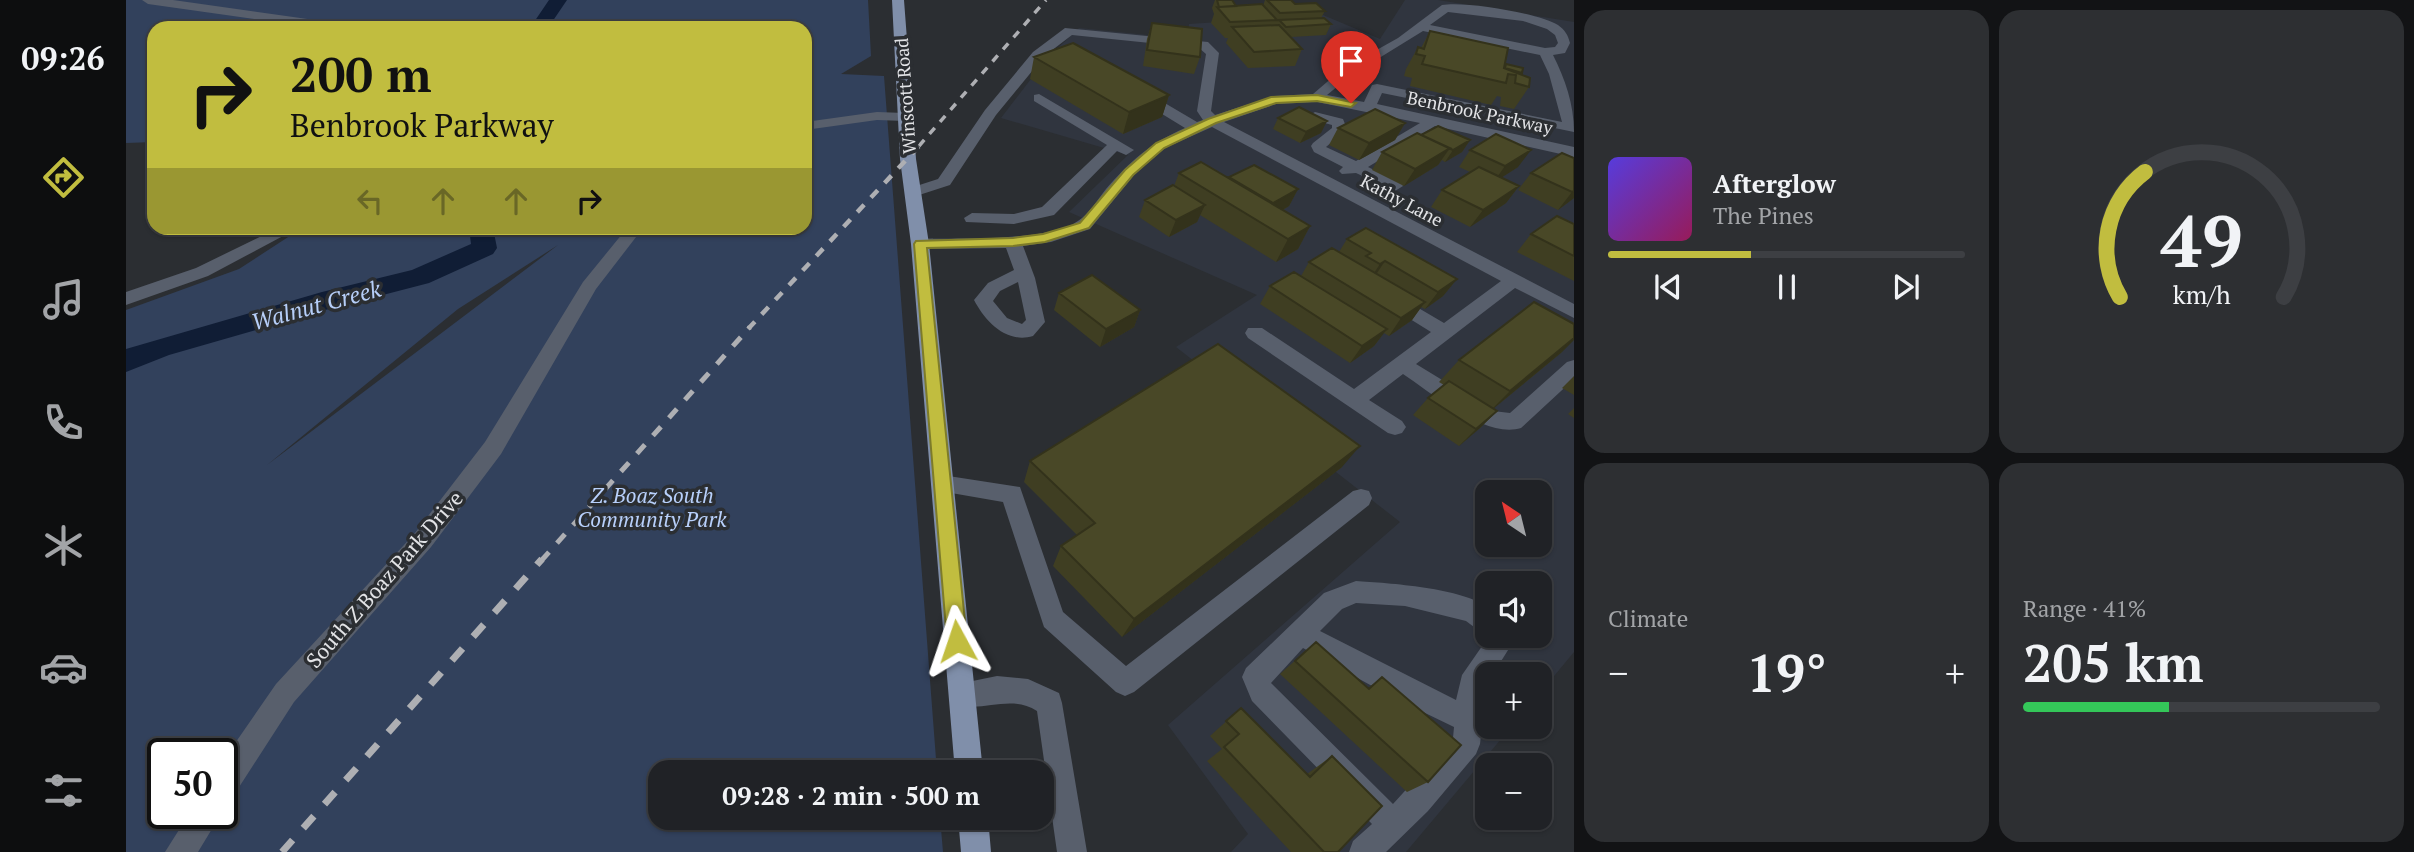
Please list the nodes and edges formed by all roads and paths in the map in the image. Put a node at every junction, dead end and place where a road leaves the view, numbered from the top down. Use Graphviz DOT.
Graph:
graph roads {
  1 [pos="148,0"];
  2 [pos="898,0"];
  3 [pos="294,21"];
  4 [pos="1419,27"];
  5 [pos="1545,52"];
  6 [pos="1064,54"];
  7 [pos="1038,55"];
  8 [pos="1125,87"];
  9 [pos="1039,98"];
  10 [pos="1317,98"];
  11 [pos="1369,107"];
  12 [pos="1315,116"];
  13 [pos="905,117"];
  14 [pos="1212,121"];
  15 [pos="1356,121"];
  16 [pos="1433,121"];
  17 [pos="1338,122"];
  18 [pos="812,125"];
  19 [pos="1196,128"];
  20 [pos="1384,128"];
  21 [pos="1573,130"];
  22 [pos="1408,137"];
  23 [pos="1116,144"];
  24 [pos="1553,147"];
  25 [pos="1574,152"];
  26 [pos="1143,160"];
  27 [pos="1353,168"];
  28 [pos="1574,169"];
  29 [pos="1326,181"];
  30 [pos="1395,186"];
  31 [pos="913,192"];
  32 [pos="1056,204"];
  33 [pos="972,218"];
  34 [pos="1090,219"];
  35 [pos="276,235"];
  36 [pos="629,235"];
  37 [pos="1013,242"];
  38 [pos="920,244"];
  39 [pos="1024,272"];
  40 [pos="1513,281"];
  41 [pos="1377,290"];
  42 [pos="126,299"];
  43 [pos="1574,312"];
  44 [pos="1444,331"];
  45 [pos="1255,333"];
  46 [pos="1402,363"];
  47 [pos="1574,367"];
  48 [pos="1354,400"];
  49 [pos="1395,427"];
  50 [pos="942,484"];
  51 [pos="1361,498"];
  52 [pos="1475,613"];
  53 [pos="1300,633"];
  54 [pos="1496,648"];
  55 [pos="962,694"];
  56 [pos="1467,719"];
  57 [pos="968,760"];
  58 [pos="238,764"];
  59 [pos="1392,824"];
  60 [pos="196,829"];
  61 [pos="974,830"];
  62 [pos="180,852"];
  63 [pos="976,852"];
  64 [pos="1072,852"];
  65 [pos="1364,852"];
  1 -- 3 [label="street"];
  2 -- 13 [label="main road, Winscott Road"];
  4 -- 5 [label="street"];
  4 -- 5 [label="street"];
  4 -- 10 [label="street"];
  5 -- 21 [label="street"];
  6 -- 7 [label="street"];
  7 -- 14 [label="street"];
  7 -- 31 [label="street"];
  8 -- 19 [label="street"];
  9 -- 23 [label="street"];
  10 -- 11 [label="street, Benbrook Parkway"];
  10 -- 14 [label="street, Benbrook Parkway"];
  11 -- 16 [label="street, Benbrook Parkway"];
  11 -- 21 [label="street"];
  12 -- 17 [label="street"];
  13 -- 18 [label="street"];
  13 -- 31 [label="main road, Winscott Road"];
  14 -- 19 [label="street, Benbrook Parkway"];
  14 -- 29 [label="street, Kathy Lane"];
  15 -- 17 [label="street"];
  16 -- 22 [label="street"];
  16 -- 24 [label="street, Benbrook Parkway"];
  17 -- 27 [label="street"];
  19 -- 26 [label="street, Benbrook Parkway"];
  20 -- 22 [label="street"];
  22 -- 27 [label="street"];
  23 -- 26 [label="street"];
  23 -- 32 [label="street"];
  24 -- 25 [label="street, Benbrook Parkway"];
  24 -- 28 [label="street"];
  26 -- 34 [label="street, Benbrook Parkway"];
  27 -- 29 [label="street"];
  27 -- 30 [label="street"];
  29 -- 40 [label="street, Kathy Lane"];
  31 -- 38 [label="main road, Winscott Road"];
  32 -- 33 [label="street"];
  32 -- 34 [label="street"];
  34 -- 37 [label="street, Benbrook Parkway"];
  35 -- 42 [label="street"];
  36 -- 58 [label="street, South Z Boaz Park Drive"];
  37 -- 38 [label="street, Benbrook Parkway"];
  37 -- 39 [label="street"];
  38 -- 50 [label="main road, Winscott Road"];
  40 -- 43 [label="street, Kathy Lane"];
  40 -- 44 [label="street"];
  41 -- 44 [label="street"];
  44 -- 46 [label="street"];
  45 -- 48 [label="street"];
  46 -- 47 [label="street"];
  46 -- 48 [label="street"];
  48 -- 49 [label="street"];
  50 -- 51 [label="street"];
  50 -- 55 [label="main road, Winscott Road"];
  52 -- 53 [label="street"];
  53 -- 56 [label="street"];
  53 -- 59 [label="street"];
  54 -- 56 [label="street"];
  55 -- 57 [label="main road, Winscott Road"];
  55 -- 64 [label="street"];
  56 -- 59 [label="street"];
  59 -- 65 [label="street"];
  60 -- 62 [label="street"];
  61 -- 63 [label="main road"];
}
